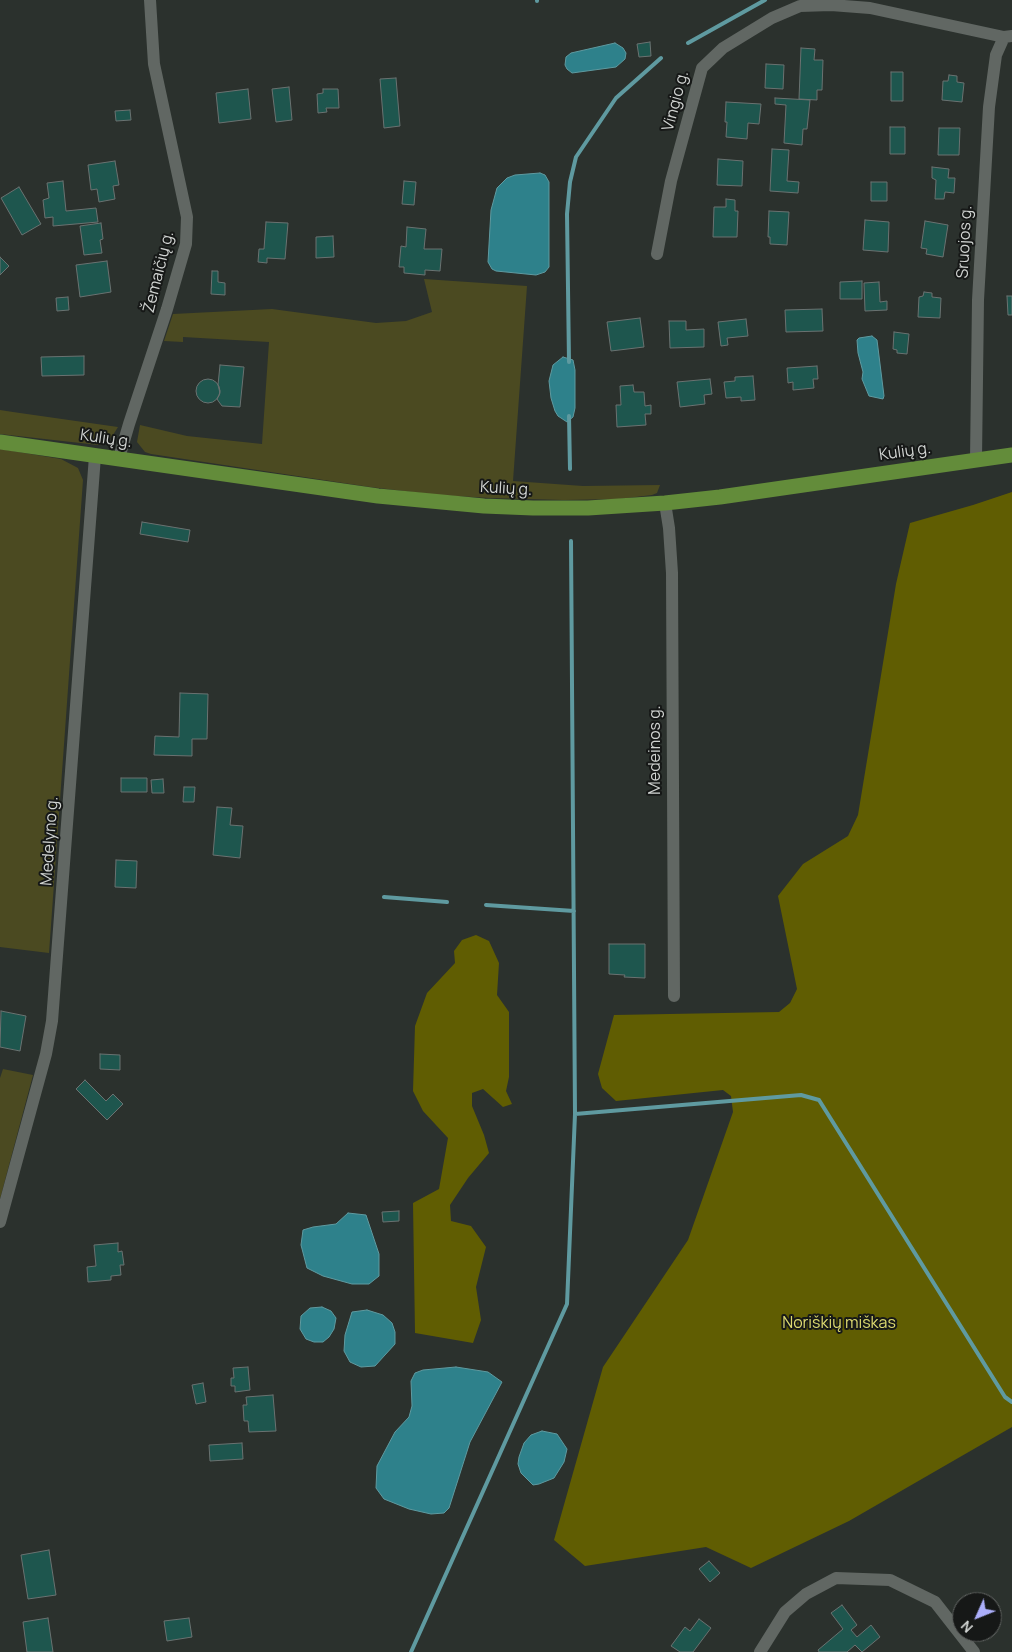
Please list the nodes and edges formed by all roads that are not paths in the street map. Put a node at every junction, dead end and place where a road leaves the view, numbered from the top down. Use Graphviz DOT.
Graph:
graph roads {
  1 [pos="150,0"];
  2 [pos="1008,37"];
  3 [pos="657,254"];
  4 [pos="0,442"];
  5 [pos="1012,455"];
  6 [pos="95,456"];
  7 [pos="119,458"];
  8 [pos="976,459"];
  9 [pos="665,503"];
  10 [pos="674,996"];
  11 [pos="0,1222"];
  12 [pos="760,1652"];
  13 [pos="974,1652"];
  1 -- 7 [label="street, Žemaičių g."];
  2 -- 3 [label="street, Vingio g."];
  2 -- 8 [label="street, Sruojos g."];
  4 -- 6 [label="main road, Kulių g."];
  5 -- 8 [label="main road, Kulių g."];
  6 -- 7 [label="main road, Kulių g."];
  6 -- 11 [label="street, Medelyno g."];
  7 -- 9 [label="main road, Kulių g."];
  8 -- 9 [label="main road, Kulių g."];
  9 -- 10 [label="street, Medeinos g."];
  12 -- 13 [label="street"];
}
